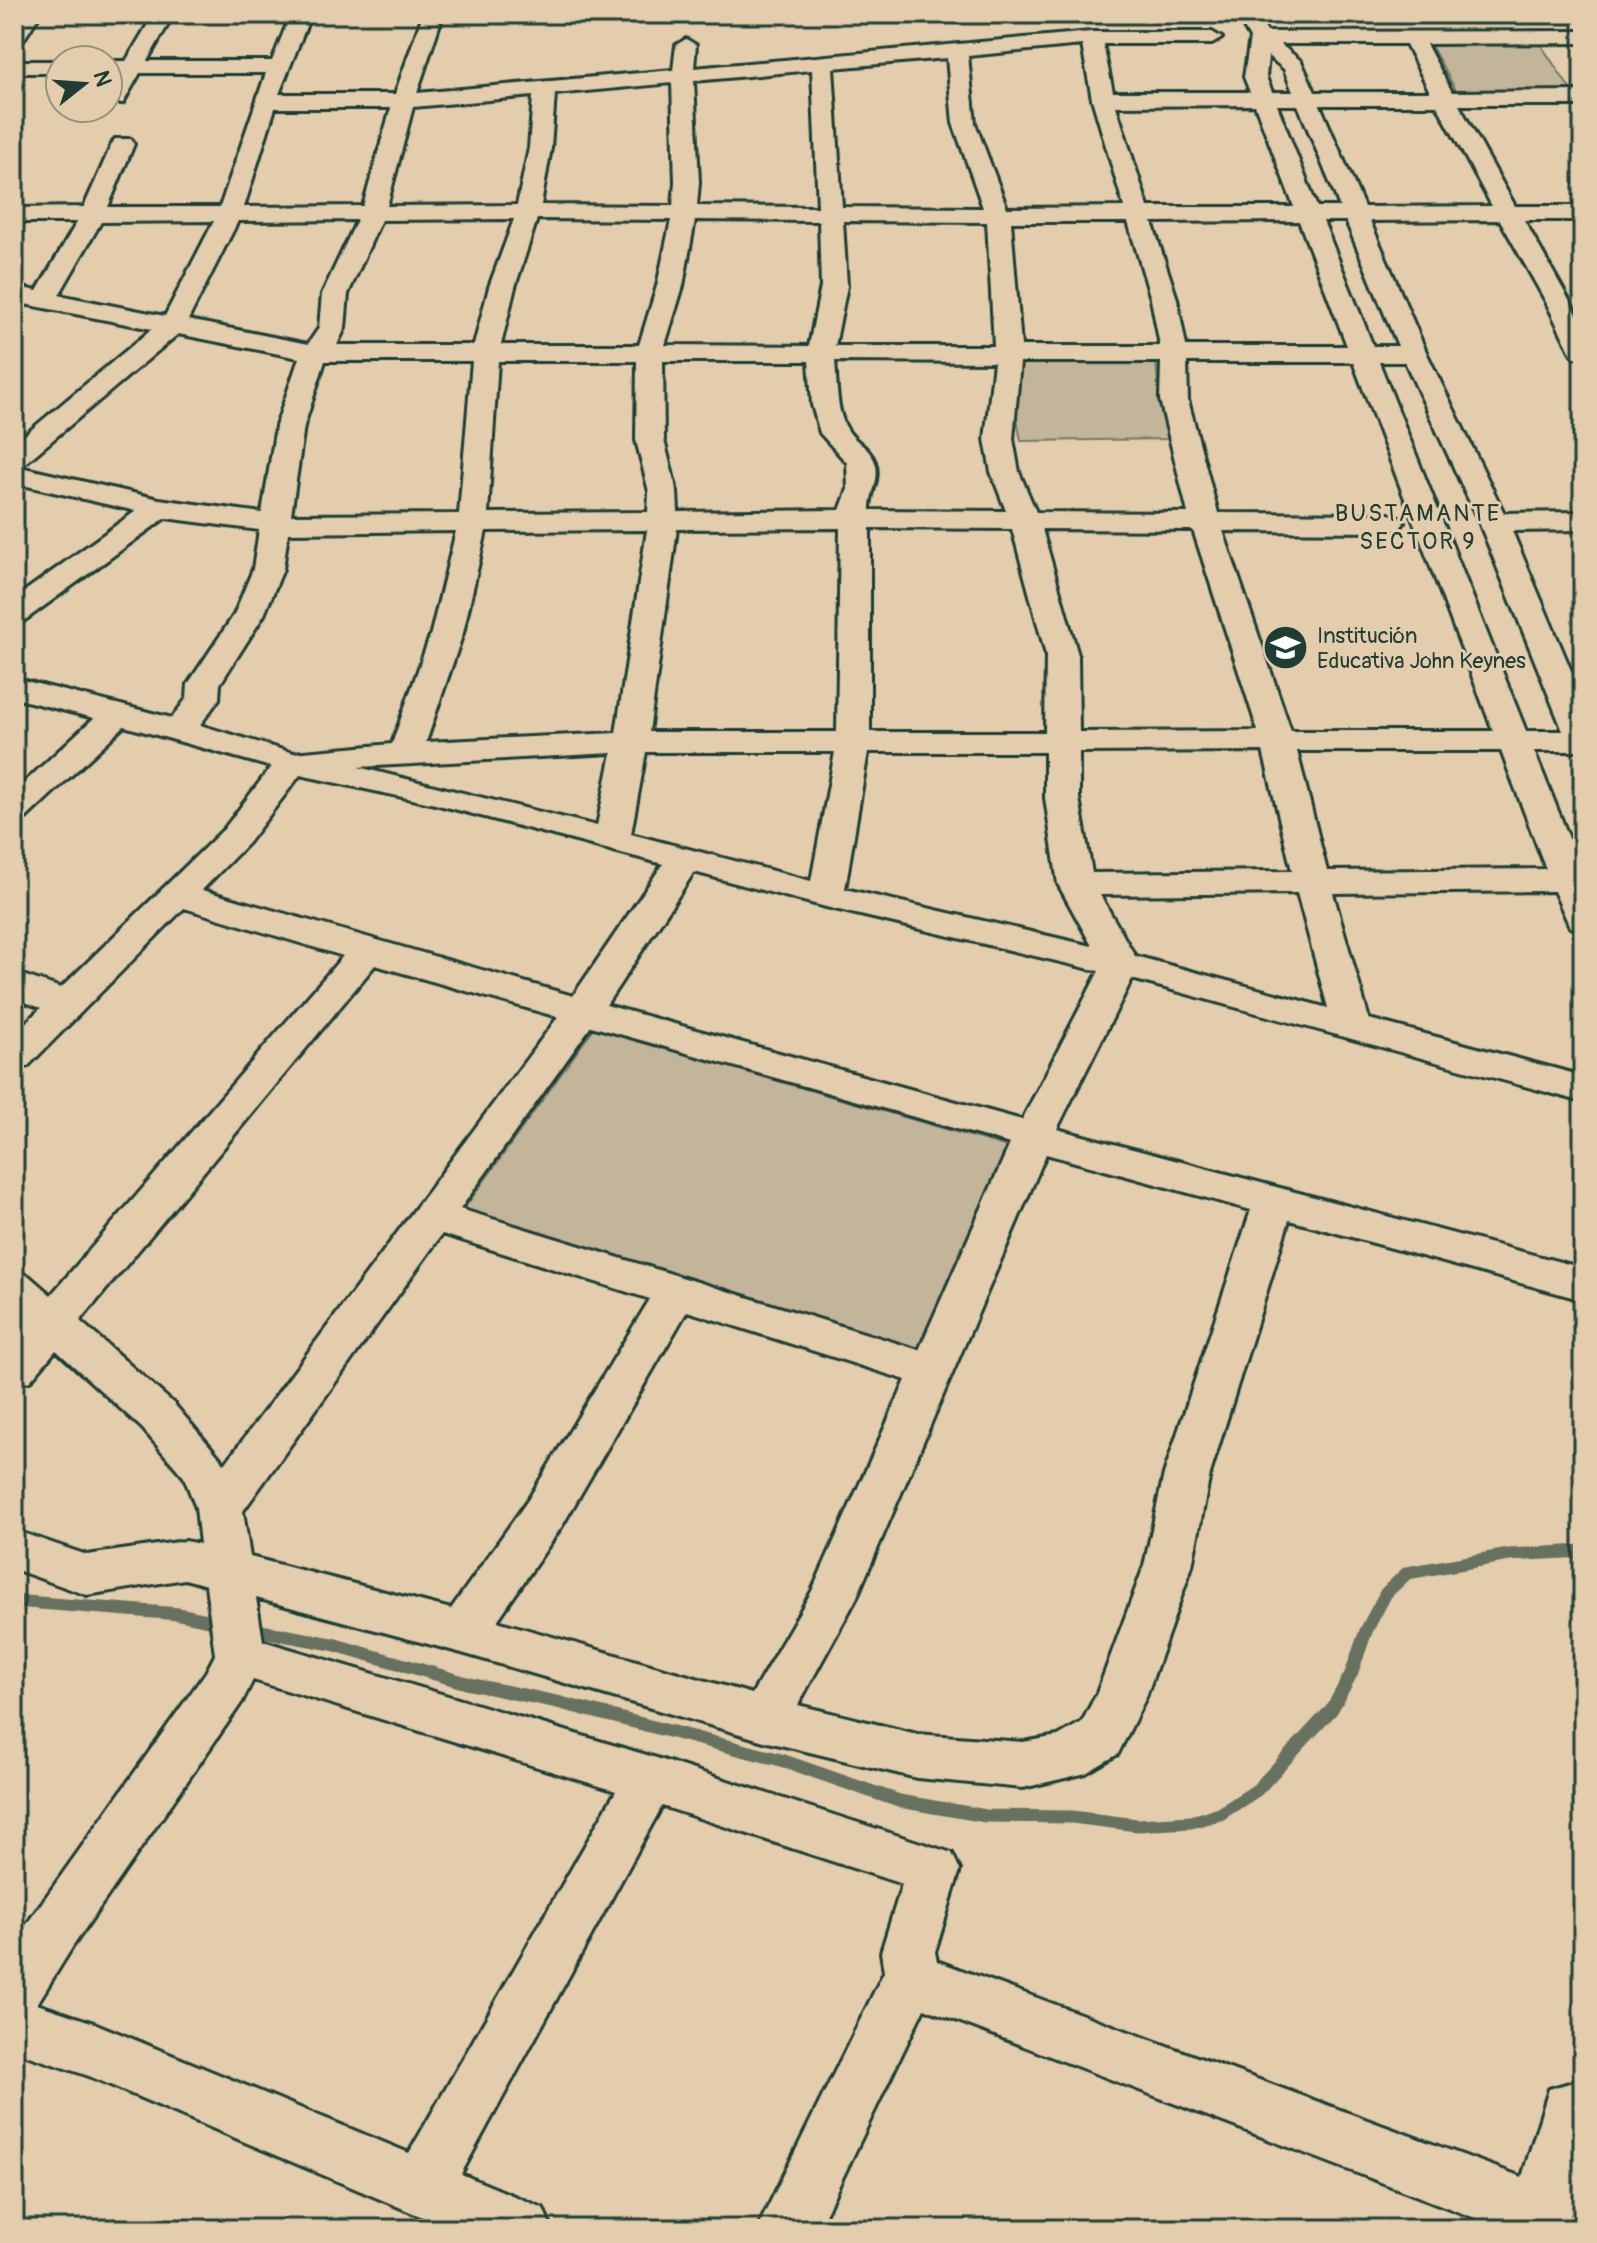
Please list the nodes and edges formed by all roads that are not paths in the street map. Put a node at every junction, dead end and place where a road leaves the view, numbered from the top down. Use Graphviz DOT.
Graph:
graph roads {
  1 [pos="30,14"];
  2 [pos="164,14"];
  3 [pos="301,14"];
  4 [pos="433,14"];
  5 [pos="1246,14"];
  6 [pos="1543,37"];
  7 [pos="1583,37"];
  8 [pos="1091,38"];
  9 [pos="1212,38"];
  10 [pos="1260,38"];
  11 [pos="1413,38"];
  12 [pos="14,40"];
  13 [pos="686,45"];
  14 [pos="957,51"];
  15 [pos="1560,59"];
  16 [pos="822,62"];
  17 [pos="14,67"];
  18 [pos="44,67"];
  19 [pos="124,67"];
  20 [pos="135,67"];
  21 [pos="279,67"];
  22 [pos="683,75"];
  23 [pos="124,84"];
  24 [pos="545,87"];
  25 [pos="1580,87"];
  26 [pos="1304,97"];
  27 [pos="1444,97"];
  28 [pos="1263,98"];
  29 [pos="1103,99"];
  30 [pos="266,101"];
  31 [pos="405,101"];
  32 [pos="123,144"];
  33 [pos="373,212"];
  34 [pos="528,212"];
  35 [pos="684,213"];
  36 [pos="832,213"];
  37 [pos="1583,213"];
  38 [pos="1139,214"];
  39 [pos="1308,214"];
  40 [pos="1354,214"];
  41 [pos="1509,214"];
  42 [pos="14,215"];
  43 [pos="93,215"];
  44 [pos="998,215"];
  45 [pos="229,216"];
  46 [pos="14,294"];
  47 [pos="44,300"];
  48 [pos="173,325"];
  49 [pos="1583,350"];
  50 [pos="486,351"];
  51 [pos="1174,351"];
  52 [pos="650,352"];
  53 [pos="821,352"];
  54 [pos="1008,352"];
  55 [pos="314,353"];
  56 [pos="1363,353"];
  57 [pos="1414,354"];
  58 [pos="14,458"];
  59 [pos="14,474"];
  60 [pos="159,508"];
  61 [pos="855,519"];
  62 [pos="663,521"];
  63 [pos="1025,521"];
  64 [pos="1205,521"];
  65 [pos="1583,521"];
  66 [pos="473,522"];
  67 [pos="1494,522"];
  68 [pos="1389,523"];
  69 [pos="277,524"];
  70 [pos="14,613"];
  71 [pos="14,688"];
  72 [pos="118,714"];
  73 [pos="180,730"];
  74 [pos="1583,740"];
  75 [pos="631,742"];
  76 [pos="1516,742"];
  77 [pos="853,743"];
  78 [pos="1064,743"];
  79 [pos="1278,743"];
  80 [pos="406,753"];
  81 [pos="292,763"];
  82 [pos="14,811"];
  83 [pos="612,840"];
  84 [pos="684,860"];
  85 [pos="1569,880"];
  86 [pos="1312,882"];
  87 [pos="1076,884"];
  88 [pos="180,895"];
  89 [pos="826,896"];
  90 [pos="1583,919"];
  91 [pos="367,951"];
  92 [pos="1121,964"];
  93 [pos="14,984"];
  94 [pos="67,1004"];
  95 [pos="584,1009"];
  96 [pos="1353,1029"];
  97 [pos="14,1057"];
  98 [pos="1583,1089"];
  99 [pos="1033,1137"];
  100 [pos="1274,1203"];
  101 [pos="433,1216"];
  102 [pos="1583,1284"];
  103 [pos="14,1287"];
  104 [pos="676,1292"];
  105 [pos="54,1321"];
  106 [pos="14,1369"];
  107 [pos="932,1371"];
  108 [pos="219,1508"];
  109 [pos="14,1549"];
  110 [pos="229,1571"];
  111 [pos="462,1632"];
  112 [pos="240,1655"];
  113 [pos="764,1719"];
  114 [pos="650,1779"];
  115 [pos="912,1978"];
  116 [pos="14,1991"];
  117 [pos="14,2024"];
  118 [pos="1583,2107"];
  119 [pos="421,2189"];
  120 [pos="1538,2221"];
  121 [pos="522,2229"];
  122 [pos="787,2229"];
  1 -- 12 [label="street"];
  2 -- 20 [label="street"];
  3 -- 21 [label="street"];
  4 -- 31 [label="street"];
  5 -- 10 [label="street"];
  6 -- 7 [label="street"];
  6 -- 11 [label="street"];
  6 -- 15 [label="street"];
  8 -- 9 [label="street"];
  8 -- 14 [label="street"];
  8 -- 29 [label="street"];
  10 -- 11 [label="street"];
  10 -- 26 [label="street"];
  10 -- 28 [label="street"];
  11 -- 27 [label="street"];
  13 -- 22 [label="street"];
  14 -- 16 [label="street"];
  14 -- 44 [label="street"];
  16 -- 22 [label="street"];
  16 -- 36 [label="street"];
  17 -- 18 [label="street"];
  19 -- 20 [label="street"];
  20 -- 21 [label="street"];
  20 -- 23 [label="street"];
  21 -- 30 [label="street"];
  22 -- 24 [label="street"];
  22 -- 35 [label="street"];
  24 -- 31 [label="street"];
  24 -- 34 [label="street"];
  25 -- 27 [label="street"];
  26 -- 27 [label="street"];
  26 -- 28 [label="street"];
  26 -- 40 [label="street"];
  27 -- 41 [label="street"];
  28 -- 29 [label="street"];
  28 -- 39 [label="street"];
  29 -- 38 [label="street"];
  30 -- 31 [label="street"];
  30 -- 45 [label="street"];
  31 -- 33 [label="street"];
  32 -- 43 [label="street"];
  33 -- 34 [label="street"];
  33 -- 45 [label="street"];
  33 -- 55 [label="street"];
  34 -- 35 [label="street"];
  34 -- 50 [label="street"];
  35 -- 36 [label="street"];
  35 -- 52 [label="street"];
  36 -- 44 [label="street"];
  36 -- 53 [label="street"];
  37 -- 41 [label="street"];
  38 -- 39 [label="street"];
  38 -- 44 [label="street"];
  38 -- 51 [label="street"];
  39 -- 40 [label="street"];
  39 -- 56 [label="street"];
  40 -- 41 [label="street"];
  40 -- 57 [label="street"];
  41 -- 49 [label="street"];
  42 -- 43 [label="street"];
  43 -- 45 [label="street"];
  43 -- 47 [label="street"];
  44 -- 54 [label="street"];
  45 -- 48 [label="street"];
  46 -- 47 [label="street"];
  47 -- 48 [label="street"];
  48 -- 55 [label="street"];
  48 -- 58 [label="street"];
  50 -- 52 [label="street"];
  50 -- 55 [label="street"];
  50 -- 66 [label="street"];
  51 -- 54 [label="street"];
  51 -- 56 [label="street"];
  51 -- 64 [label="street"];
  52 -- 53 [label="street"];
  52 -- 62 [label="street"];
  53 -- 54 [label="street"];
  53 -- 61 [label="street"];
  54 -- 63 [label="street"];
  55 -- 69 [label="street"];
  56 -- 57 [label="street"];
  56 -- 76 [label="street"];
  57 -- 67 [label="street"];
  59 -- 60 [label="street"];
  60 -- 69 [label="street"];
  60 -- 70 [label="street"];
  61 -- 62 [label="street"];
  61 -- 63 [label="street"];
  61 -- 77 [label="street"];
  62 -- 66 [label="street"];
  62 -- 75 [label="street"];
  63 -- 64 [label="street"];
  63 -- 78 [label="street"];
  64 -- 68 [label="street"];
  64 -- 79 [label="street"];
  65 -- 67 [label="street"];
  66 -- 69 [label="street"];
  66 -- 80 [label="street"];
  67 -- 74 [label="street"];
  69 -- 73 [label="street"];
  71 -- 72 [label="street"];
  72 -- 73 [label="street"];
  72 -- 82 [label="street"];
  73 -- 81 [label="street"];
  74 -- 76 [label="street"];
  75 -- 77 [label="street"];
  75 -- 80 [label="street"];
  75 -- 83 [label="street"];
  76 -- 79 [label="street"];
  76 -- 85 [label="street"];
  77 -- 78 [label="street"];
  77 -- 89 [label="street"];
  78 -- 79 [label="street"];
  78 -- 87 [label="street"];
  79 -- 86 [label="street"];
  80 -- 81 [label="street"];
  81 -- 83 [label="street"];
  81 -- 88 [label="street"];
  83 -- 84 [label="street"];
  84 -- 89 [label="street"];
  84 -- 95 [label="street"];
  85 -- 86 [label="street"];
  85 -- 90 [label="street"];
  86 -- 87 [label="street"];
  86 -- 96 [label="street"];
  87 -- 92 [label="street"];
  88 -- 91 [label="street"];
  88 -- 94 [label="street"];
  89 -- 92 [label="street"];
  91 -- 95 [label="street"];
  91 -- 105 [label="street"];
  92 -- 96 [label="street"];
  92 -- 99 [label="street"];
  93 -- 94 [label="street"];
  94 -- 97 [label="street"];
  95 -- 99 [label="street"];
  95 -- 101 [label="street"];
  96 -- 98 [label="street"];
  99 -- 100 [label="street"];
  99 -- 107 [label="street"];
  100 -- 102 [label="street"];
  100 -- 113 [label="street"];
  101 -- 104 [label="street"];
  101 -- 108 [label="street"];
  103 -- 105 [label="street"];
  104 -- 107 [label="street"];
  104 -- 111 [label="street"];
  105 -- 106 [label="street"];
  105 -- 108 [label="street"];
  107 -- 113 [label="street"];
  108 -- 110 [label="street"];
  109 -- 110 [label="street"];
  110 -- 111 [label="street"];
  110 -- 112 [label="street"];
  111 -- 113 [label="street"];
  112 -- 114 [label="street"];
  112 -- 116 [label="street"];
  114 -- 115 [label="street"];
  114 -- 119 [label="street"];
  115 -- 120 [label="street"];
  115 -- 122 [label="street"];
  117 -- 119 [label="street"];
  118 -- 120 [label="street"];
  119 -- 121 [label="street"];
}
